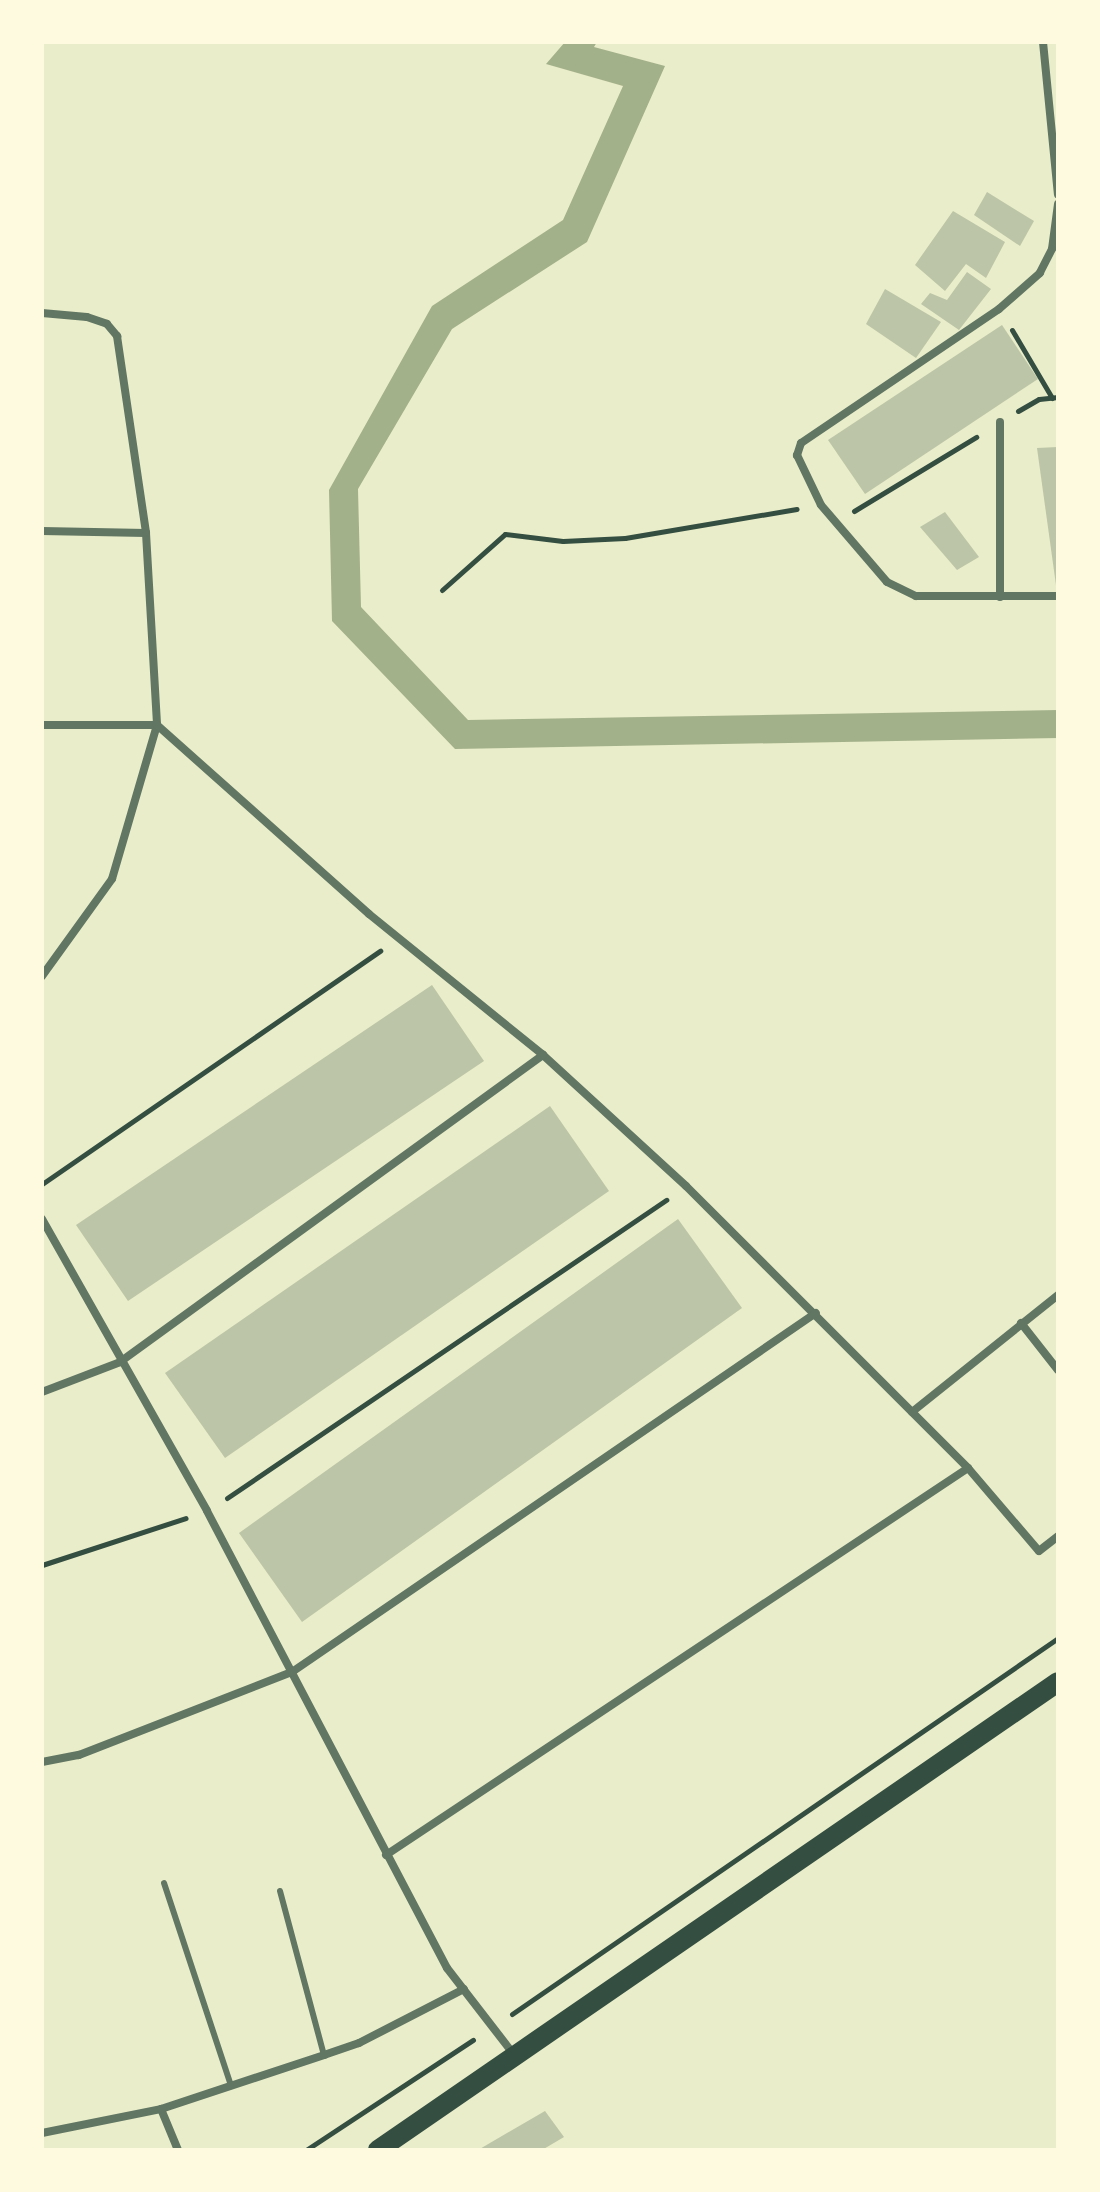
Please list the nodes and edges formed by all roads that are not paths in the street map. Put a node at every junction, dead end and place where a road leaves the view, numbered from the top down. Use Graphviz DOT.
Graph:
graph roads {
  1 [pos="1043,42"];
  2 [pos="1058,194"];
  3 [pos="1058,204"];
  4 [pos="42,313"];
  5 [pos="1000,422"];
  6 [pos="42,531"];
  7 [pos="146,533"];
  8 [pos="1058,596"];
  9 [pos="1000,597"];
  10 [pos="42,725"];
  11 [pos="157,725"];
  12 [pos="42,976"];
  13 [pos="543,1055"];
  14 [pos="42,1219"];
  15 [pos="1058,1295"];
  16 [pos="816,1313"];
  17 [pos="1021,1323"];
  18 [pos="120,1362"];
  19 [pos="1058,1370"];
  20 [pos="42,1392"];
  21 [pos="912,1412"];
  22 [pos="968,1468"];
  23 [pos="1058,1536"];
  24 [pos="292,1672"];
  25 [pos="1058,1682"];
  26 [pos="42,1762"];
  27 [pos="386,1855"];
  28 [pos="164,1883"];
  29 [pos="280,1891"];
  30 [pos="464,1989"];
  31 [pos="324,2055"];
  32 [pos="516,2058"];
  33 [pos="231,2086"];
  34 [pos="161,2109"];
  35 [pos="42,2133"];
  36 [pos="178,2150"];
  37 [pos="378,2150"];
  1 -- 2 [label="street"];
  3 -- 9 [label="street"];
  4 -- 7 [label="street"];
  5 -- 9 [label="street"];
  6 -- 7 [label="street"];
  7 -- 11 [label="street"];
  8 -- 9 [label="street"];
  10 -- 11 [label="street"];
  11 -- 12 [label="street"];
  11 -- 13 [label="street"];
  13 -- 16 [label="street"];
  13 -- 18 [label="street"];
  14 -- 18 [label="street"];
  15 -- 17 [label="street"];
  16 -- 21 [label="street"];
  16 -- 24 [label="street"];
  17 -- 19 [label="street"];
  17 -- 21 [label="street"];
  18 -- 20 [label="street"];
  18 -- 24 [label="street"];
  21 -- 22 [label="street"];
  22 -- 23 [label="street"];
  22 -- 27 [label="street"];
  24 -- 26 [label="street"];
  24 -- 27 [label="street"];
  25 -- 32 [label="main road"];
  27 -- 30 [label="street"];
  28 -- 33 [label="lane"];
  29 -- 31 [label="lane"];
  30 -- 31 [label="street"];
  30 -- 32 [label="street"];
  31 -- 33 [label="street"];
  32 -- 37 [label="main road"];
  33 -- 34 [label="street"];
  34 -- 35 [label="street"];
  34 -- 36 [label="street"];
}
